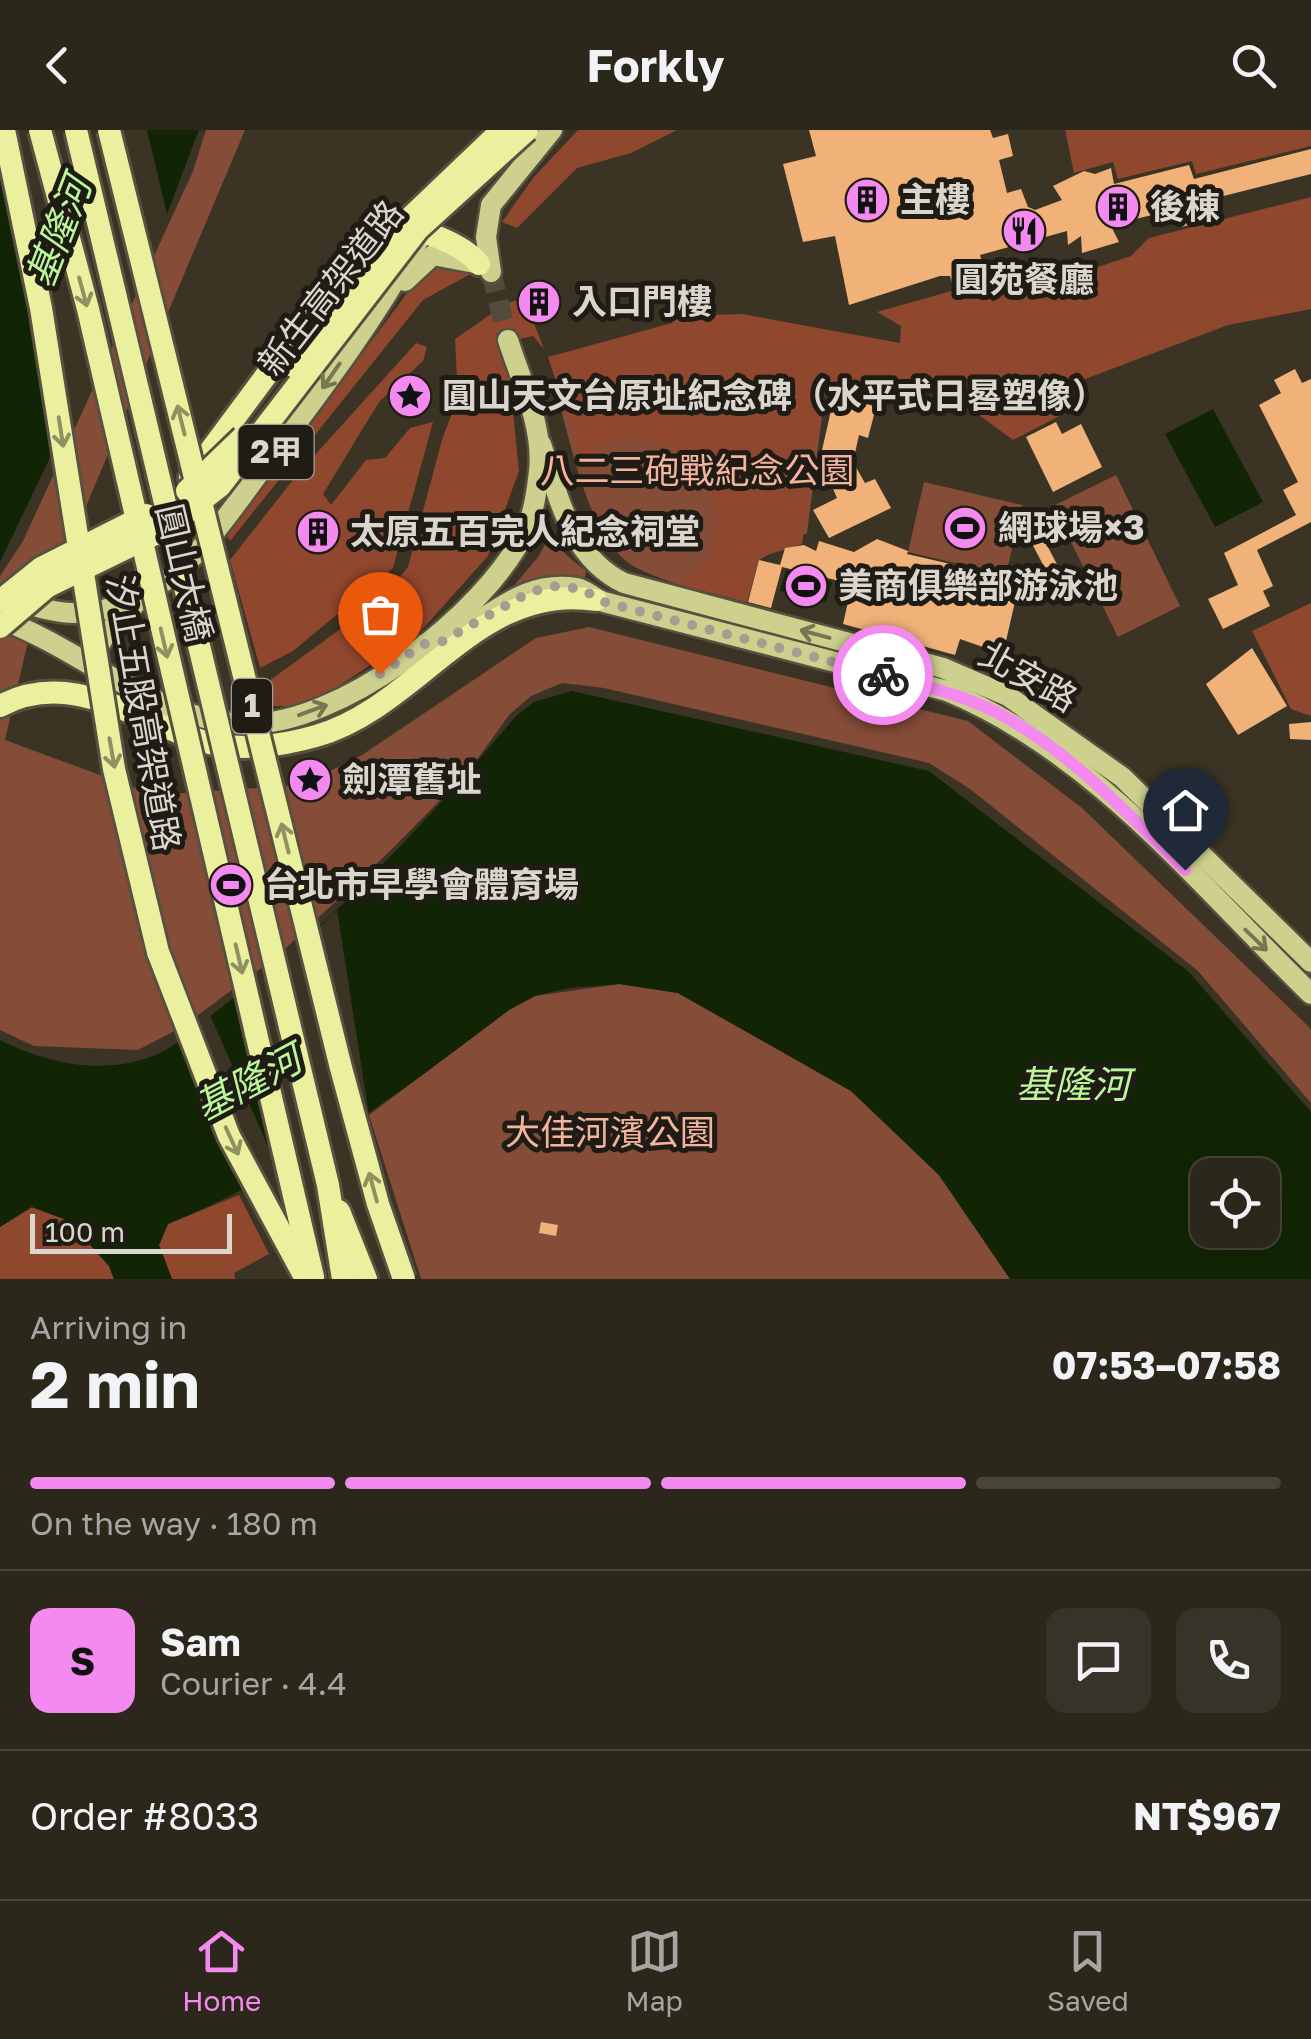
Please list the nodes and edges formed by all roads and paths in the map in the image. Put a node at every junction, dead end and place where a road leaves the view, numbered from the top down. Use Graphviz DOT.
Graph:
graph roads {
  1 [pos="4,130"];
  2 [pos="40,130"];
  3 [pos="76,130"];
  4 [pos="109,130"];
  5 [pos="493,130"];
  6 [pos="502,130"];
  7 [pos="527,130"];
  8 [pos="552,130"];
  9 [pos="422,234"];
  10 [pos="487,268"];
  11 [pos="388,297"];
  12 [pos="508,340"];
  13 [pos="541,444"];
  14 [pos="159,508"];
  15 [pos="148,592"];
  16 [pos="596,600"];
  17 [pos="13,601"];
  18 [pos="4,623"];
  19 [pos="424,644"];
  20 [pos="89,665"];
  21 [pos="0,706"];
  22 [pos="1311,962"];
  23 [pos="1311,994"];
  24 [pos="328,1185"];
  25 [pos="310,1279"];
  26 [pos="343,1279"];
  27 [pos="366,1279"];
  28 [pos="404,1279"];
  1 -- 25 [label="highway, 汐止五股高架道路 / 1, one-way, bridge"];
  2 -- 25 [label="highway, 圓山大橋 / 1, one-way, bridge"];
  3 -- 24 [label="highway, 圓山大橋 / 1, bridge"];
  28 -- 4 [label="highway, 1, one-way, bridge"];
  5 -- 9 [label="main road, 2甲"];
  6 -- 14 [label="highway, 新生高架道路, bridge"];
  7 -- 18 [label="highway, 新生高架道路, bridge"];
  8 -- 10 [label="main road"];
  9 -- 10 [label="highway"];
  9 -- 11 [label="main road, 2甲"];
  9 -- 14 [label="highway, bridge"];
  10 -- 11 [label="main road"];
  11 -- 15 [label="main road, 2甲, one-way"];
  12 -- 13 [label="main road, 北安路"];
  13 -- 19 [label="main road"];
  22 -- 13 [label="main road, 北安路, one-way"];
  14 -- 17 [label="highway, 新生高架道路, bridge"];
  15 -- 17 [label="main road, 2甲"];
  15 -- 20 [label="main road"];
  16 -- 19 [label="main road, 北安路"];
  16 -- 21 [label="highway"];
  16 -- 23 [label="main road, 北安路, one-way"];
  18 -- 20 [label="main road"];
  20 -- 19 [label="main road, one-way"];
  24 -- 26 [label="highway, 1"];
  24 -- 27 [label="highway"];
}
